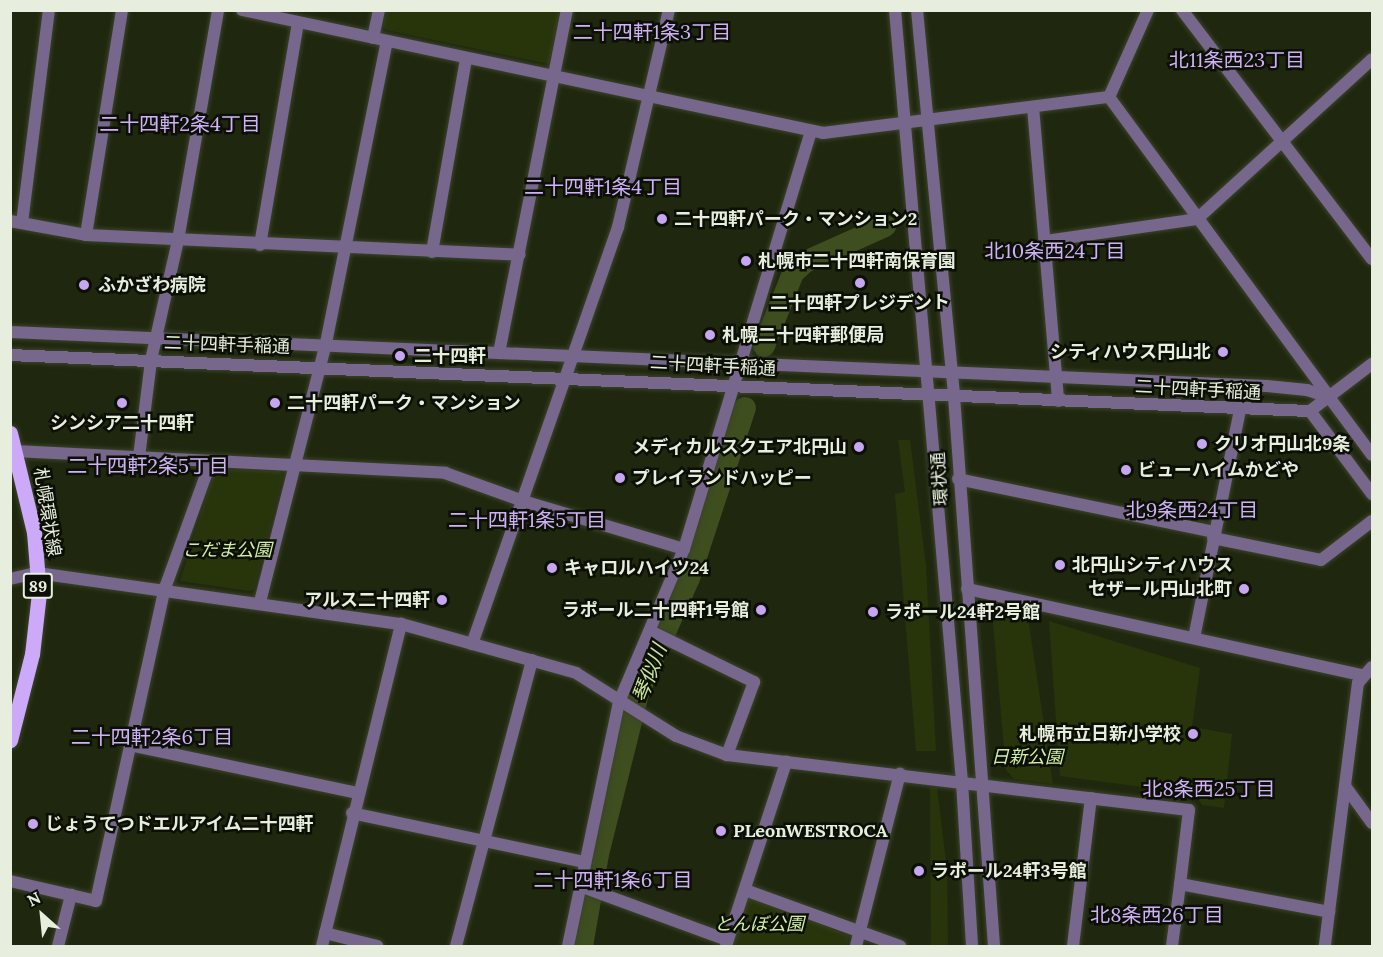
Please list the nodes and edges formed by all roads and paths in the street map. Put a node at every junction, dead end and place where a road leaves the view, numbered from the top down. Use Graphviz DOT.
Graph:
graph roads {
  1 [pos="49,10"];
  2 [pos="122,10"];
  3 [pos="218,10"];
  4 [pos="242,10"];
  5 [pos="379,10"];
  6 [pos="567,10"];
  7 [pos="669,10"];
  8 [pos="895,10"];
  9 [pos="917,10"];
  10 [pos="1148,10"];
  11 [pos="1182,10"];
  12 [pos="298,23"];
  13 [pos="373,38"];
  14 [pos="387,41"];
  15 [pos="466,59"];
  16 [pos="1372,59"];
  17 [pos="554,76"];
  18 [pos="649,95"];
  19 [pos="1109,97"];
  20 [pos="1033,107"];
  21 [pos="926,120"];
  22 [pos="905,122"];
  23 [pos="811,131"];
  24 [pos="1284,143"];
  25 [pos="1197,219"];
  26 [pos="16,222"];
  27 [pos="86,235"];
  28 [pos="178,240"];
  29 [pos="1045,242"];
  30 [pos="260,245"];
  31 [pos="346,249"];
  32 [pos="432,252"];
  33 [pos="520,255"];
  34 [pos="1372,259"];
  35 [pos="10,332"];
  36 [pos="158,336"];
  37 [pos="326,343"];
  38 [pos="499,353"];
  39 [pos="573,354"];
  40 [pos="10,355"];
  41 [pos="151,360"];
  42 [pos="742,364"];
  43 [pos="1372,364"];
  44 [pos="321,367"];
  45 [pos="926,370"];
  46 [pos="952,372"];
  47 [pos="1056,376"];
  48 [pos="564,377"];
  49 [pos="736,386"];
  50 [pos="928,393"];
  51 [pos="954,396"];
  52 [pos="1329,397"];
  53 [pos="1058,401"];
  54 [pos="1240,410"];
  55 [pos="1310,411"];
  56 [pos="10,433"];
  57 [pos="1372,455"];
  58 [pos="15,457"];
  59 [pos="139,457"];
  60 [pos="211,460"];
  61 [pos="296,464"];
  62 [pos="958,479"];
  63 [pos="1372,494"];
  64 [pos="523,501"];
  65 [pos="1372,521"];
  66 [pos="1213,535"];
  67 [pos="684,549"];
  68 [pos="37,573"];
  69 [pos="10,579"];
  70 [pos="165,588"];
  71 [pos="967,589"];
  72 [pos="260,602"];
  73 [pos="401,624"];
  74 [pos="653,633"];
  75 [pos="1194,638"];
  76 [pos="472,644"];
  77 [pos="532,660"];
  78 [pos="1368,671"];
  79 [pos="622,704"];
  80 [pos="10,740"];
  81 [pos="130,745"];
  82 [pos="727,755"];
  83 [pos="786,762"];
  84 [pos="900,774"];
  85 [pos="962,782"];
  86 [pos="984,786"];
  87 [pos="1345,786"];
  88 [pos="357,793"];
  89 [pos="1091,798"];
  90 [pos="352,813"];
  91 [pos="1372,823"];
  92 [pos="487,841"];
  93 [pos="585,862"];
  94 [pos="10,880"];
  95 [pos="1180,884"];
  96 [pos="584,888"];
  97 [pos="745,890"];
  98 [pos="70,895"];
  99 [pos="1329,912"];
  100 [pos="860,930"];
  101 [pos="325,933"];
  102 [pos="727,943"];
  103 [pos="58,946"];
  104 [pos="322,946"];
  105 [pos="377,946"];
  106 [pos="456,946"];
  107 [pos="568,946"];
  108 [pos="856,946"];
  109 [pos="900,946"];
  110 [pos="972,946"];
  111 [pos="994,946"];
  112 [pos="1073,946"];
  113 [pos="1172,946"];
  114 [pos="1325,946"];
  1 -- 26 [label="street"];
  2 -- 27 [label="street"];
  3 -- 28 [label="street"];
  4 -- 12 [label="street"];
  5 -- 13 [label="street"];
  6 -- 17 [label="street"];
  7 -- 18 [label="street"];
  8 -- 22 [label="street, 環状通"];
  9 -- 21 [label="street, 環状通"];
  10 -- 19 [label="street"];
  11 -- 24 [label="street"];
  12 -- 13 [label="street"];
  12 -- 30 [label="street"];
  13 -- 14 [label="street"];
  14 -- 15 [label="street"];
  14 -- 31 [label="street"];
  15 -- 17 [label="street"];
  15 -- 32 [label="street"];
  16 -- 24 [label="street"];
  17 -- 18 [label="street"];
  17 -- 33 [label="street"];
  18 -- 23 [label="street"];
  18 -- 39 [label="street"];
  19 -- 20 [label="street"];
  19 -- 25 [label="street"];
  20 -- 21 [label="street"];
  20 -- 29 [label="street"];
  21 -- 22 [label="street"];
  21 -- 46 [label="street, 環状通"];
  22 -- 23 [label="street"];
  22 -- 45 [label="street, 環状通"];
  23 -- 42 [label="street"];
  24 -- 25 [label="street"];
  24 -- 34 [label="street"];
  25 -- 29 [label="street"];
  25 -- 52 [label="street"];
  26 -- 27 [label="street"];
  27 -- 28 [label="street"];
  28 -- 30 [label="street"];
  28 -- 36 [label="street"];
  29 -- 47 [label="street"];
  30 -- 31 [label="street"];
  31 -- 32 [label="street"];
  31 -- 37 [label="street"];
  32 -- 33 [label="street"];
  33 -- 38 [label="street"];
  35 -- 36 [label="street, 二十四軒手稲通"];
  36 -- 37 [label="street, 二十四軒手稲通"];
  36 -- 41 [label="street"];
  37 -- 38 [label="street, 二十四軒手稲通"];
  37 -- 44 [label="street"];
  38 -- 39 [label="street, 二十四軒手稲通"];
  39 -- 42 [label="street, 二十四軒手稲通"];
  39 -- 48 [label="street"];
  40 -- 41 [label="street, 二十四軒手稲通"];
  41 -- 44 [label="street, 二十四軒手稲通"];
  41 -- 59 [label="street"];
  42 -- 45 [label="street, 二十四軒手稲通"];
  42 -- 49 [label="street"];
  43 -- 52 [label="street"];
  44 -- 48 [label="street, 二十四軒手稲通"];
  44 -- 61 [label="street"];
  45 -- 46 [label="street, 二十四軒手稲通"];
  45 -- 50 [label="street, 環状通"];
  46 -- 47 [label="street, 二十四軒手稲通"];
  46 -- 51 [label="street, 環状通"];
  47 -- 52 [label="street, 二十四軒手稲通"];
  47 -- 53 [label="street"];
  48 -- 49 [label="street, 二十四軒手稲通"];
  48 -- 64 [label="street"];
  49 -- 50 [label="street, 二十四軒手稲通"];
  49 -- 67 [label="street"];
  50 -- 51 [label="street, 二十四軒手稲通"];
  50 -- 85 [label="street, 環状通"];
  51 -- 53 [label="street, 二十四軒手稲通"];
  51 -- 62 [label="street, 環状通"];
  52 -- 55 [label="street"];
  52 -- 57 [label="street"];
  53 -- 54 [label="street, 二十四軒手稲通"];
  54 -- 55 [label="street, 二十四軒手稲通"];
  54 -- 66 [label="street"];
  55 -- 63 [label="street"];
  56 -- 58 [label="main road, 札幌環状線 / 89"];
  58 -- 59 [label="street"];
  58 -- 68 [label="main road, 札幌環状線 / 89"];
  59 -- 60 [label="street"];
  60 -- 61 [label="street"];
  60 -- 70 [label="street"];
  61 -- 64 [label="street"];
  61 -- 72 [label="street"];
  62 -- 66 [label="street"];
  62 -- 71 [label="street, 環状通"];
  64 -- 67 [label="street"];
  64 -- 76 [label="street"];
  65 -- 66 [label="street"];
  66 -- 75 [label="street"];
  67 -- 74 [label="street"];
  68 -- 69 [label="street"];
  68 -- 70 [label="street"];
  68 -- 80 [label="main road, 札幌環状線 / 89"];
  70 -- 72 [label="street"];
  70 -- 81 [label="street"];
  71 -- 75 [label="street"];
  71 -- 86 [label="street, 環状通"];
  72 -- 73 [label="street"];
  73 -- 76 [label="street"];
  73 -- 88 [label="street"];
  74 -- 79 [label="street"];
  74 -- 82 [label="street"];
  75 -- 78 [label="street"];
  76 -- 77 [label="street"];
  77 -- 79 [label="street"];
  77 -- 92 [label="street"];
  78 -- 87 [label="street"];
  79 -- 82 [label="street"];
  79 -- 93 [label="street"];
  81 -- 88 [label="street"];
  81 -- 98 [label="street"];
  82 -- 83 [label="street"];
  83 -- 84 [label="street"];
  83 -- 97 [label="street"];
  84 -- 85 [label="street"];
  84 -- 100 [label="street"];
  85 -- 86 [label="street"];
  85 -- 110 [label="street, 環状通"];
  86 -- 89 [label="street"];
  86 -- 111 [label="street, 環状通"];
  87 -- 91 [label="street"];
  87 -- 99 [label="street"];
  88 -- 90 [label="street"];
  89 -- 95 [label="street"];
  89 -- 112 [label="street"];
  90 -- 92 [label="street"];
  90 -- 101 [label="street"];
  92 -- 93 [label="street"];
  92 -- 106 [label="street"];
  93 -- 96 [label="street"];
  94 -- 98 [label="street"];
  95 -- 99 [label="street"];
  95 -- 113 [label="street"];
  96 -- 102 [label="street"];
  96 -- 107 [label="street"];
  97 -- 100 [label="street"];
  97 -- 102 [label="street"];
  98 -- 103 [label="street"];
  99 -- 114 [label="street"];
  100 -- 108 [label="street"];
  100 -- 109 [label="street"];
  101 -- 104 [label="street"];
  101 -- 105 [label="street"];
}
